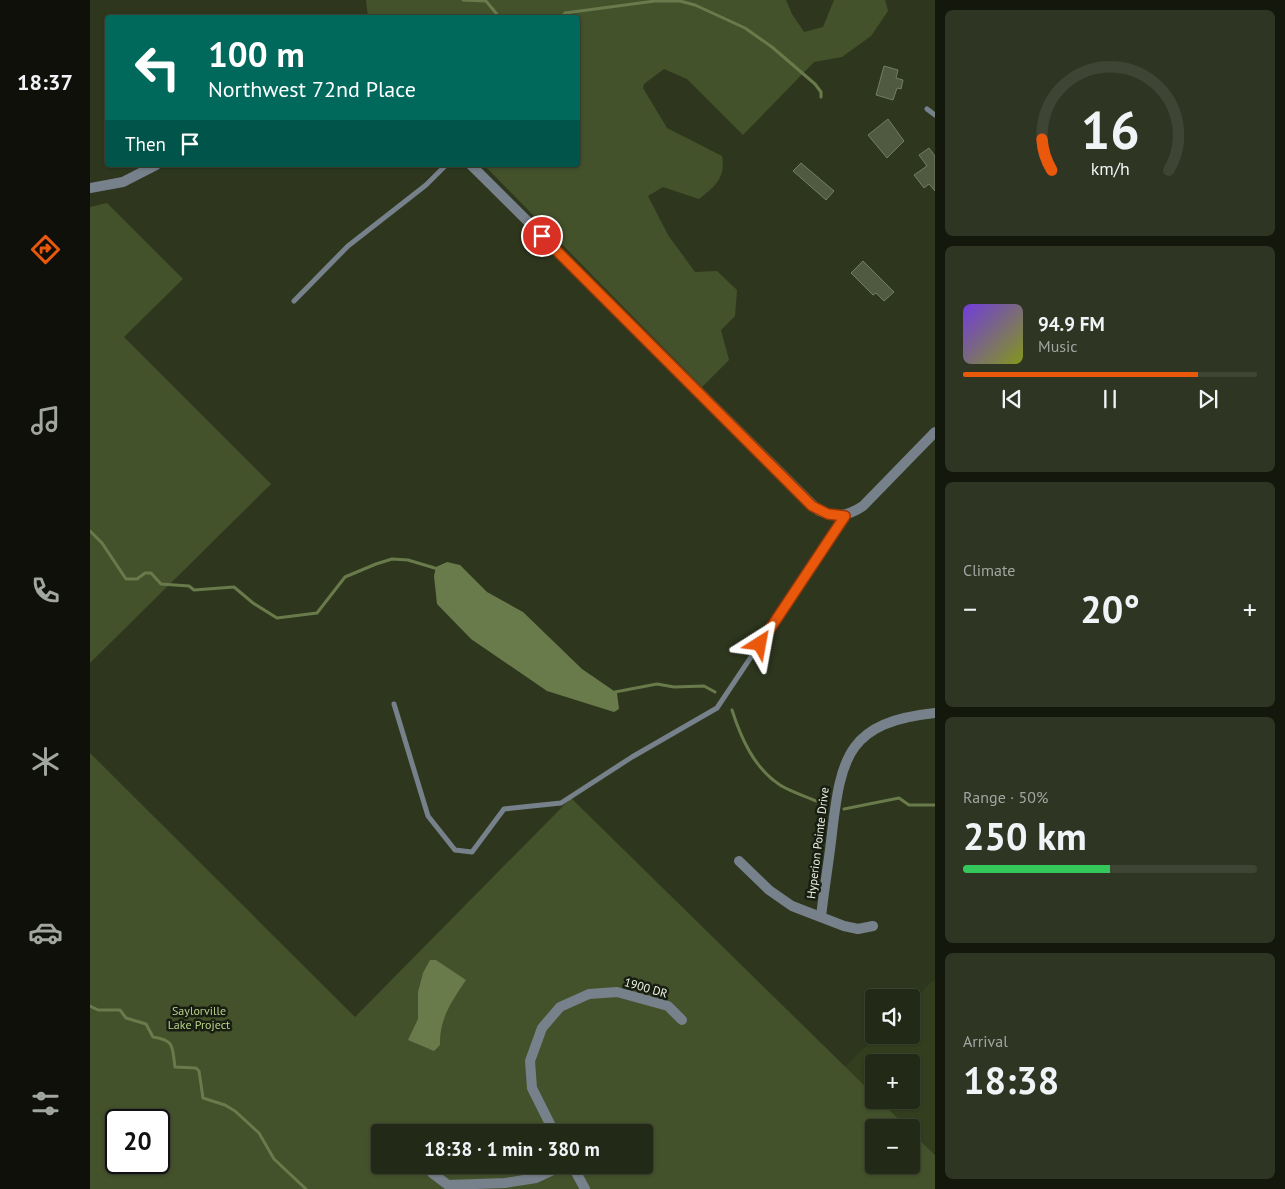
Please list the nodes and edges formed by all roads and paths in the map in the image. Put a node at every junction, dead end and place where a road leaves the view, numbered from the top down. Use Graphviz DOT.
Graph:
graph roads {
  1 [pos="927,108"];
  2 [pos="935,114"];
  3 [pos="152,167"];
  4 [pos="444,167"];
  5 [pos="473,167"];
  6 [pos="90,188"];
  7 [pos="294,301"];
  8 [pos="935,432"];
  9 [pos="845,516"];
  10 [pos="394,704"];
  11 [pos="935,712"];
  12 [pos="738,861"];
  13 [pos="820,917"];
  14 [pos="873,926"];
  15 [pos="682,1020"];
  16 [pos="550,1124"];
  17 [pos="433,1174"];
  18 [pos="545,1174"];
  19 [pos="577,1174"];
  20 [pos="448,1187"];
  21 [pos="585,1189"];
  1 -- 2 [label="lane"];
  3 -- 6 [label="street"];
  4 -- 7 [label="lane"];
  5 -- 9 [label="street"];
  8 -- 9 [label="street"];
  9 -- 10 [label="lane"];
  11 -- 13 [label="street, Hyperion Pointe Drive"];
  12 -- 13 [label="street, Hyperion Pointe Drive"];
  13 -- 14 [label="street, Hyperion Pointe Drive"];
  15 -- 16 [label="street, 1900 DR"];
  17 -- 20 [label="street"];
  18 -- 20 [label="street"];
  19 -- 21 [label="street"];
}
